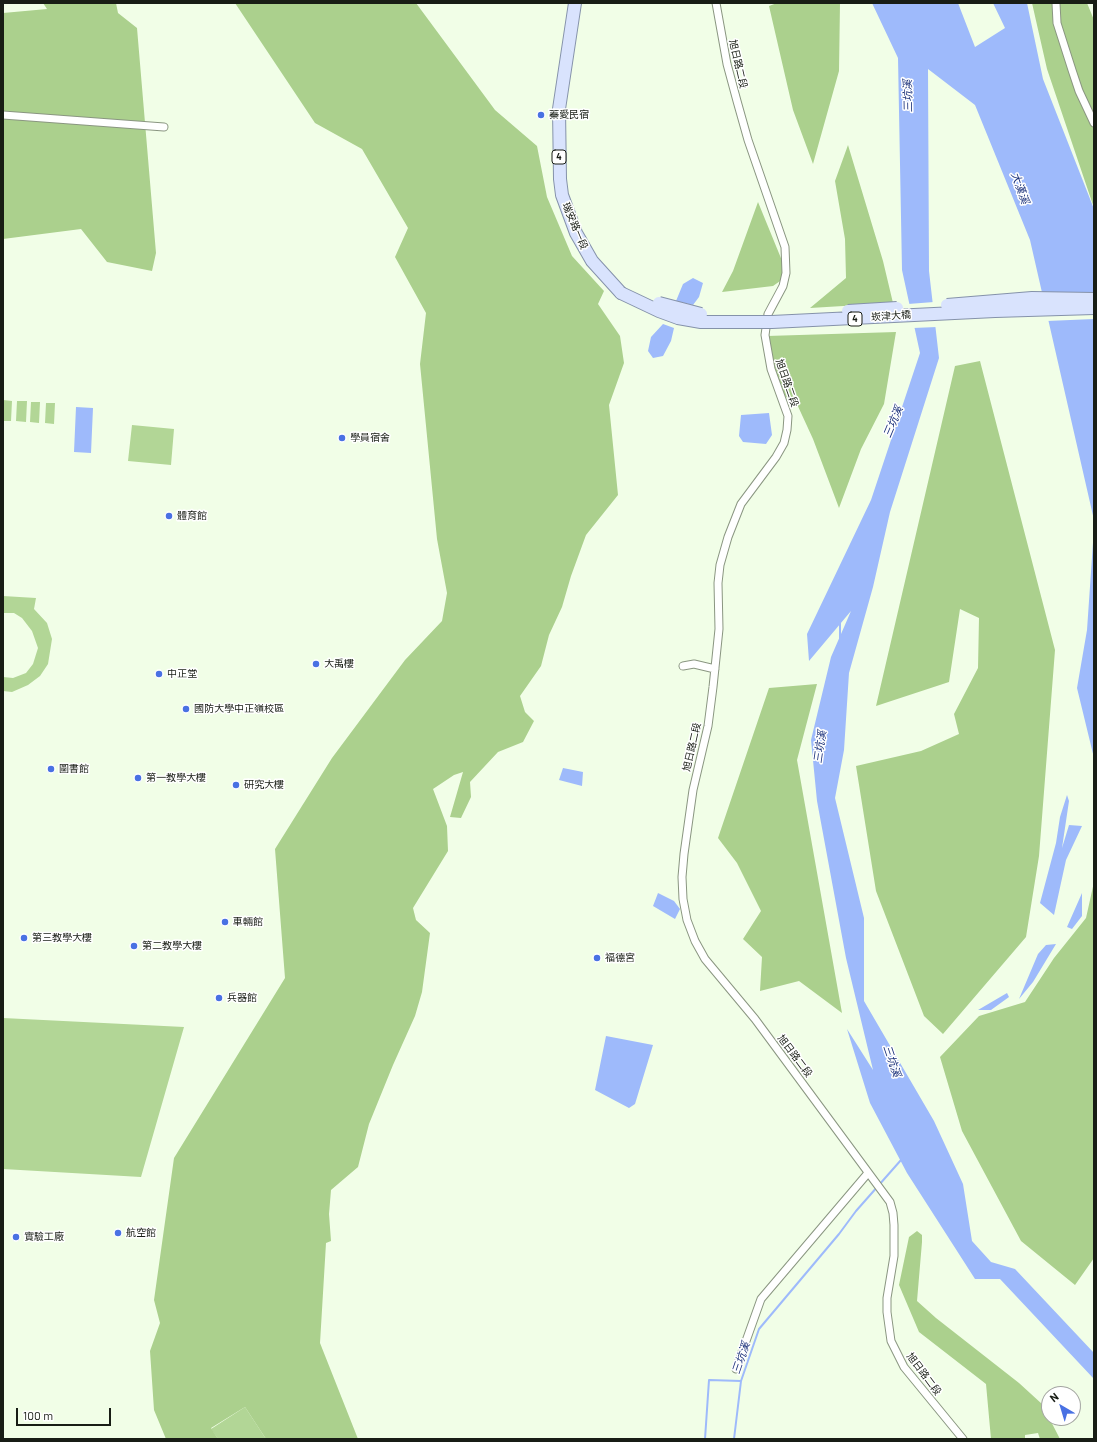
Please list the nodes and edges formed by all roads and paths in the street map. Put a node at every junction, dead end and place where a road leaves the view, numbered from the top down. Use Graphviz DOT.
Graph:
graph roads {
  1 [pos="575,3"];
  2 [pos="583,3"];
  3 [pos="716,3"];
  4 [pos="1056,3"];
  5 [pos="3,115"];
  6 [pos="1094,123"];
  7 [pos="164,127"];
  8 [pos="624,289"];
  9 [pos="1094,299"];
  10 [pos="1094,308"];
  11 [pos="684,666"];
  12 [pos="715,669"];
  13 [pos="869,1174"];
  14 [pos="736,1369"];
  15 [pos="963,1439"];
  1 -- 8 [label="main road, 瑞安路一段 / 4"];
  2 -- 8 [label="main road, 瑞安路一段 / 4"];
  3 -- 12 [label="street, 旭日路二段"];
  4 -- 6 [label="street"];
  5 -- 7 [label="street"];
  8 -- 9 [label="main road, 崁津大橋 / 4, bridge"];
  8 -- 10 [label="main road, 崁津大橋 / 4, bridge"];
  11 -- 12 [label="street"];
  12 -- 13 [label="street, 旭日路二段"];
  13 -- 14 [label="street"];
  13 -- 15 [label="street, 旭日路二段"];
}
